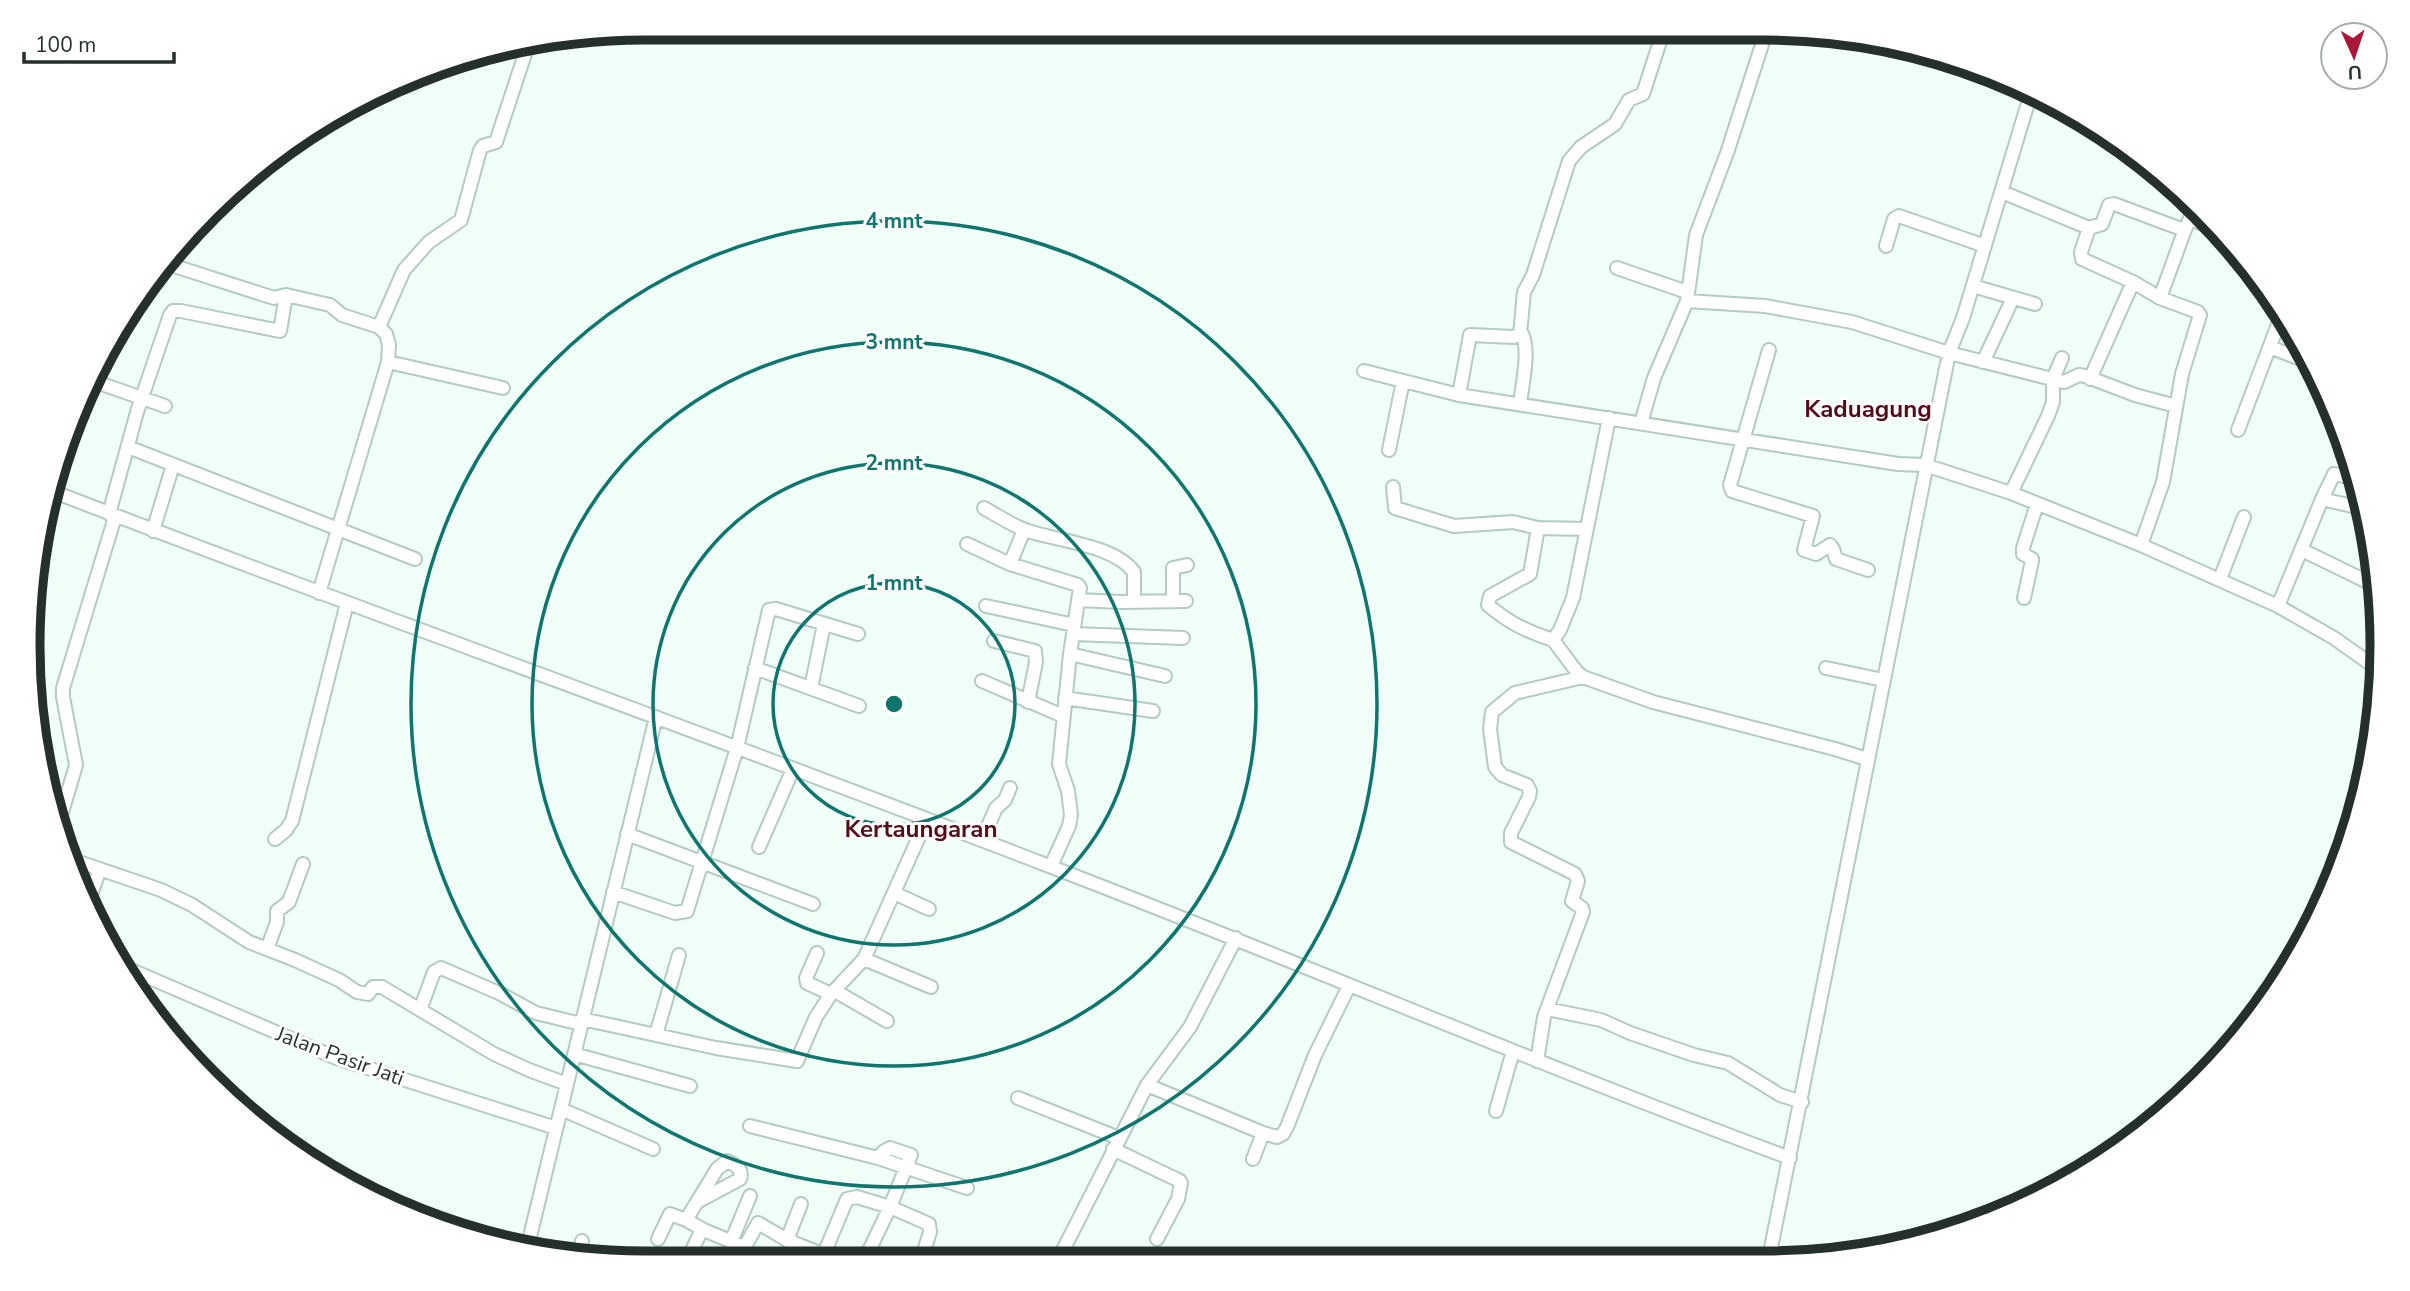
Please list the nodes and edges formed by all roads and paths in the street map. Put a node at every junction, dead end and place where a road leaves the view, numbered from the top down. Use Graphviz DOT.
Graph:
graph roads {
  1 [pos="1660,40"];
  2 [pos="1763,40"];
  3 [pos="526,52"];
  4 [pos="2029,101"];
  5 [pos="2002,192"];
  6 [pos="2190,218"];
  7 [pos="2089,228"];
  8 [pos="1886,246"];
  9 [pos="1985,246"];
  10 [pos="174,266"];
  11 [pos="1617,268"];
  12 [pos="2133,282"];
  13 [pos="1973,286"];
  14 [pos="286,295"];
  15 [pos="1687,296"];
  16 [pos="2013,298"];
  17 [pos="2160,298"];
  18 [pos="2035,304"];
  19 [pos="2278,325"];
  20 [pos="379,327"];
  21 [pos="1521,332"];
  22 [pos="2270,347"];
  23 [pos="1769,350"];
  24 [pos="1948,353"];
  25 [pos="2296,357"];
  26 [pos="2062,358"];
  27 [pos="388,362"];
  28 [pos="1983,362"];
  29 [pos="1364,371"];
  30 [pos="2053,379"];
  31 [pos="2090,379"];
  32 [pos="1403,381"];
  33 [pos="100,384"];
  34 [pos="503,388"];
  35 [pos="1459,395"];
  36 [pos="142,399"];
  37 [pos="1520,404"];
  38 [pos="165,406"];
  39 [pos="2176,406"];
  40 [pos="1609,418"];
  41 [pos="1641,423"];
  42 [pos="2238,430"];
  43 [pos="1744,441"];
  44 [pos="128,447"];
  45 [pos="1389,450"];
  46 [pos="173,465"];
  47 [pos="1925,465"];
  48 [pos="2345,476"];
  49 [pos="1393,487"];
  50 [pos="2011,493"];
  51 [pos="60,495"];
  52 [pos="2322,499"];
  53 [pos="2037,504"];
  54 [pos="2353,506"];
  55 [pos="984,508"];
  56 [pos="112,515"];
  57 [pos="2244,517"];
  58 [pos="1538,528"];
  59 [pos="1586,529"];
  60 [pos="1024,530"];
  61 [pos="153,531"];
  62 [pos="339,531"];
  63 [pos="967,544"];
  64 [pos="2141,545"];
  65 [pos="2302,550"];
  66 [pos="415,559"];
  67 [pos="1010,564"];
  68 [pos="1187,565"];
  69 [pos="1868,570"];
  70 [pos="2220,579"];
  71 [pos="2366,581"];
  72 [pos="319,593"];
  73 [pos="2024,598"];
  74 [pos="1078,600"];
  75 [pos="1173,601"];
  76 [pos="1186,601"];
  77 [pos="1134,602"];
  78 [pos="347,603"];
  79 [pos="2278,606"];
  80 [pos="986,607"];
  81 [pos="824,624"];
  82 [pos="1073,630"];
  83 [pos="858,634"];
  84 [pos="1183,638"];
  85 [pos="1553,640"];
  86 [pos="994,641"];
  87 [pos="1070,654"];
  88 [pos="2369,663"];
  89 [pos="755,668"];
  90 [pos="1826,668"];
  91 [pos="1165,676"];
  92 [pos="1583,677"];
  93 [pos="1882,680"];
  94 [pos="982,681"];
  95 [pos="811,688"];
  96 [pos="1065,698"];
  97 [pos="1028,702"];
  98 [pos="859,706"];
  99 [pos="1153,711"];
  100 [pos="1063,716"];
  101 [pos="656,717"];
  102 [pos="737,748"];
  103 [pos="1867,759"];
  104 [pos="793,769"];
  105 [pos="1010,788"];
  106 [pos="63,809"];
  107 [pos="927,819"];
  108 [pos="627,834"];
  109 [pos="275,839"];
  110 [pos="982,840"];
  111 [pos="759,847"];
  112 [pos="702,860"];
  113 [pos="81,863"];
  114 [pos="303,864"];
  115 [pos="1051,866"];
  116 [pos="100,869"];
  117 [pos="92,891"];
  118 [pos="613,892"];
  119 [pos="894,893"];
  120 [pos="813,904"];
  121 [pos="929,909"];
  122 [pos="1237,938"];
  123 [pos="267,948"];
  124 [pos="817,953"];
  125 [pos="679,955"];
  126 [pos="864,959"];
  127 [pos="136,972"];
  128 [pos="1349,986"];
  129 [pos="931,987"];
  130 [pos="833,992"];
  131 [pos="1547,1009"];
  132 [pos="420,1010"];
  133 [pos="887,1021"];
  134 [pos="582,1022"];
  135 [pos="656,1035"];
  136 [pos="1513,1051"];
  137 [pos="574,1054"];
  138 [pos="1537,1061"];
  139 [pos="567,1084"];
  140 [pos="1147,1084"];
  141 [pos="690,1086"];
  142 [pos="1018,1098"];
  143 [pos="1802,1102"];
  144 [pos="561,1109"];
  145 [pos="1496,1111"];
  146 [pos="750,1126"];
  147 [pos="556,1128"];
  148 [pos="1263,1133"];
  149 [pos="1116,1143"];
  150 [pos="653,1149"];
  151 [pos="910,1156"];
  152 [pos="1790,1158"];
  153 [pos="1253,1160"];
  154 [pos="967,1188"];
  155 [pos="750,1195"];
  156 [pos="697,1202"];
  157 [pos="801,1204"];
  158 [pos="890,1207"];
  159 [pos="742,1215"];
  160 [pos="687,1220"];
  161 [pos="758,1223"];
  162 [pos="702,1229"];
  163 [pos="529,1239"];
  164 [pos="658,1239"];
  165 [pos="1157,1239"];
  166 [pos="582,1241"];
  167 [pos="790,1241"];
  168 [pos="731,1242"];
  169 [pos="580,1247"];
  170 [pos="745,1247"];
  171 [pos="692,1251"];
  172 [pos="743,1251"];
  173 [pos="788,1251"];
  174 [pos="810,1251"];
  175 [pos="822,1251"];
  176 [pos="869,1251"];
  177 [pos="924,1251"];
  178 [pos="1062,1251"];
  179 [pos="1771,1251"];
  1 -- 21 [label="street"];
  2 -- 15 [label="street"];
  3 -- 20 [label="street"];
  4 -- 5 [label="street"];
  5 -- 7 [label="street"];
  5 -- 9 [label="street"];
  6 -- 7 [label="street"];
  6 -- 17 [label="street"];
  7 -- 12 [label="street"];
  8 -- 9 [label="street"];
  9 -- 13 [label="street"];
  10 -- 14 [label="street"];
  11 -- 15 [label="street"];
  12 -- 17 [label="street"];
  12 -- 31 [label="street"];
  13 -- 16 [label="street"];
  13 -- 24 [label="street"];
  14 -- 20 [label="street"];
  14 -- 36 [label="street"];
  15 -- 24 [label="street"];
  15 -- 41 [label="street"];
  16 -- 18 [label="street"];
  16 -- 28 [label="street"];
  17 -- 39 [label="street"];
  19 -- 22 [label="street"];
  20 -- 27 [label="street"];
  21 -- 35 [label="street"];
  21 -- 37 [label="street"];
  22 -- 25 [label="street"];
  22 -- 42 [label="street"];
  23 -- 43 [label="street"];
  24 -- 28 [label="street"];
  24 -- 47 [label="street"];
  26 -- 30 [label="street"];
  27 -- 34 [label="street"];
  27 -- 62 [label="street"];
  28 -- 30 [label="street"];
  29 -- 32 [label="street"];
  30 -- 31 [label="street"];
  30 -- 50 [label="street"];
  31 -- 39 [label="street"];
  32 -- 35 [label="street"];
  32 -- 45 [label="street"];
  33 -- 36 [label="street"];
  35 -- 37 [label="street"];
  36 -- 38 [label="street"];
  36 -- 44 [label="street"];
  37 -- 40 [label="street"];
  39 -- 64 [label="street"];
  40 -- 41 [label="street"];
  40 -- 59 [label="street"];
  41 -- 43 [label="street"];
  43 -- 47 [label="street"];
  43 -- 69 [label="street"];
  44 -- 46 [label="street"];
  44 -- 56 [label="street"];
  46 -- 61 [label="street"];
  46 -- 62 [label="street"];
  47 -- 50 [label="street"];
  47 -- 93 [label="street"];
  48 -- 52 [label="street"];
  49 -- 58 [label="street"];
  50 -- 53 [label="street"];
  51 -- 56 [label="street"];
  52 -- 54 [label="street"];
  52 -- 65 [label="street"];
  53 -- 64 [label="street"];
  53 -- 73 [label="street"];
  55 -- 60 [label="street"];
  56 -- 61 [label="street"];
  56 -- 106 [label="street"];
  57 -- 70 [label="street"];
  58 -- 59 [label="street"];
  58 -- 85 [label="street"];
  59 -- 85 [label="street"];
  60 -- 67 [label="street"];
  60 -- 77 [label="street"];
  61 -- 72 [label="street"];
  62 -- 66 [label="street"];
  62 -- 72 [label="street"];
  63 -- 67 [label="street"];
  64 -- 70 [label="street"];
  65 -- 71 [label="street"];
  65 -- 79 [label="street"];
  67 -- 74 [label="street"];
  68 -- 75 [label="street"];
  70 -- 79 [label="street"];
  72 -- 78 [label="street"];
  74 -- 77 [label="street"];
  74 -- 82 [label="street"];
  75 -- 76 [label="street"];
  75 -- 77 [label="street"];
  78 -- 101 [label="street"];
  78 -- 109 [label="street"];
  79 -- 88 [label="street"];
  80 -- 82 [label="street"];
  81 -- 83 [label="street"];
  81 -- 89 [label="street"];
  81 -- 95 [label="street"];
  82 -- 84 [label="street"];
  82 -- 87 [label="street"];
  85 -- 92 [label="street"];
  86 -- 97 [label="street"];
  87 -- 91 [label="street"];
  87 -- 96 [label="street"];
  89 -- 95 [label="street"];
  89 -- 102 [label="street"];
  90 -- 93 [label="street"];
  92 -- 103 [label="street"];
  92 -- 131 [label="street"];
  93 -- 103 [label="street"];
  94 -- 97 [label="street"];
  95 -- 98 [label="street"];
  96 -- 99 [label="street"];
  96 -- 100 [label="street"];
  97 -- 100 [label="street"];
  100 -- 115 [label="street"];
  101 -- 102 [label="street"];
  101 -- 108 [label="street"];
  102 -- 104 [label="street"];
  102 -- 112 [label="street"];
  103 -- 143 [label="street"];
  104 -- 107 [label="street"];
  104 -- 111 [label="street"];
  105 -- 110 [label="street"];
  107 -- 110 [label="street"];
  107 -- 119 [label="street"];
  108 -- 112 [label="street"];
  108 -- 118 [label="street"];
  110 -- 115 [label="street"];
  112 -- 118 [label="street"];
  112 -- 120 [label="street"];
  113 -- 116 [label="street"];
  114 -- 123 [label="street"];
  115 -- 122 [label="street"];
  116 -- 117 [label="street"];
  116 -- 123 [label="street"];
  118 -- 134 [label="street"];
  119 -- 121 [label="street"];
  119 -- 126 [label="street"];
  122 -- 128 [label="street"];
  122 -- 140 [label="street"];
  123 -- 132 [label="street"];
  124 -- 130 [label="street"];
  125 -- 135 [label="street"];
  126 -- 129 [label="street"];
  126 -- 130 [label="street"];
  127 -- 147 [label="street, Jalan Pasir Jati"];
  128 -- 136 [label="street"];
  128 -- 148 [label="street"];
  130 -- 133 [label="street"];
  130 -- 135 [label="street"];
  131 -- 138 [label="street"];
  131 -- 143 [label="street"];
  132 -- 134 [label="street"];
  132 -- 139 [label="street"];
  134 -- 135 [label="street"];
  134 -- 137 [label="street"];
  136 -- 138 [label="street"];
  136 -- 145 [label="street"];
  137 -- 139 [label="street"];
  137 -- 141 [label="street"];
  138 -- 152 [label="street"];
  139 -- 144 [label="street"];
  140 -- 148 [label="street"];
  140 -- 149 [label="street"];
  142 -- 149 [label="street"];
  143 -- 152 [label="street"];
  144 -- 147 [label="street"];
  144 -- 150 [label="street"];
  146 -- 151 [label="street"];
  147 -- 163 [label="street"];
  148 -- 153 [label="street"];
  149 -- 165 [label="street"];
  149 -- 178 [label="street"];
  151 -- 154 [label="street"];
  151 -- 158 [label="street"];
  152 -- 179 [label="street"];
  155 -- 159 [label="street"];
  156 -- 160 [label="street"];
  157 -- 167 [label="street"];
  158 -- 175 [label="street"];
  158 -- 176 [label="street"];
  158 -- 177 [label="street"];
  159 -- 161 [label="street"];
  159 -- 168 [label="street"];
  160 -- 162 [label="street"];
  160 -- 164 [label="street"];
  161 -- 167 [label="street"];
  161 -- 170 [label="street"];
  162 -- 168 [label="street"];
  162 -- 171 [label="street"];
  166 -- 169 [label="street"];
  167 -- 173 [label="street"];
  167 -- 174 [label="street"];
  168 -- 170 [label="street"];
  170 -- 172 [label="street"];
}
